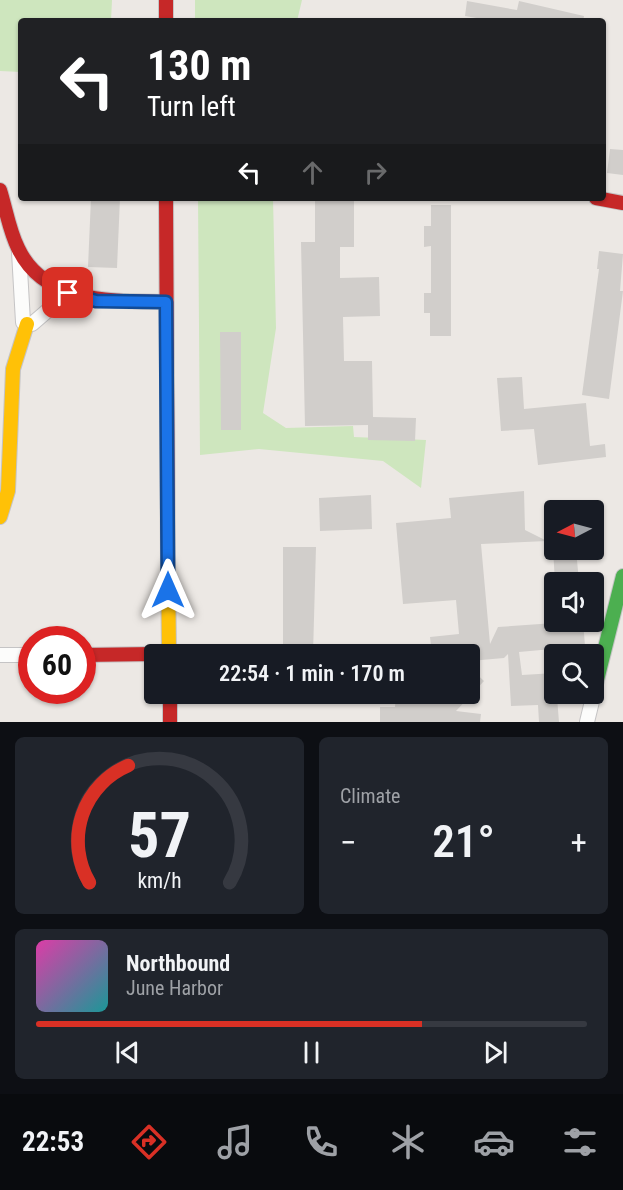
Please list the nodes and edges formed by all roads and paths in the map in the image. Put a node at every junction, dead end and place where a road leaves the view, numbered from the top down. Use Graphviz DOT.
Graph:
graph roads {
  1 [pos="166,0"];
  2 [pos="166,18"];
  3 [pos="0,190"];
  4 [pos="606,200"];
  5 [pos="166,201"];
  6 [pos="623,203"];
  7 [pos="19,252"];
  8 [pos="68,293"];
  9 [pos="166,302"];
  10 [pos="27,324"];
  11 [pos="0,517"];
  12 [pos="623,576"];
  13 [pos="169,644"];
  14 [pos="604,653"];
  15 [pos="144,654"];
  16 [pos="0,655"];
  17 [pos="18,655"];
  18 [pos="96,655"];
  19 [pos="170,704"];
  20 [pos="591,704"];
  21 [pos="170,722"];
  22 [pos="587,722"];
  1 -- 2 [label="street"];
  3 -- 7 [label="street"];
  4 -- 6 [label="street"];
  5 -- 9 [label="street"];
  7 -- 8 [label="street"];
  7 -- 10 [label="street"];
  8 -- 9 [label="street"];
  8 -- 10 [label="street"];
  9 -- 13 [label="street"];
  10 -- 11 [label="street"];
  12 -- 14 [label="street"];
  15 -- 18 [label="street"];
  16 -- 17 [label="street"];
  19 -- 21 [label="street"];
  20 -- 22 [label="street"];
}
